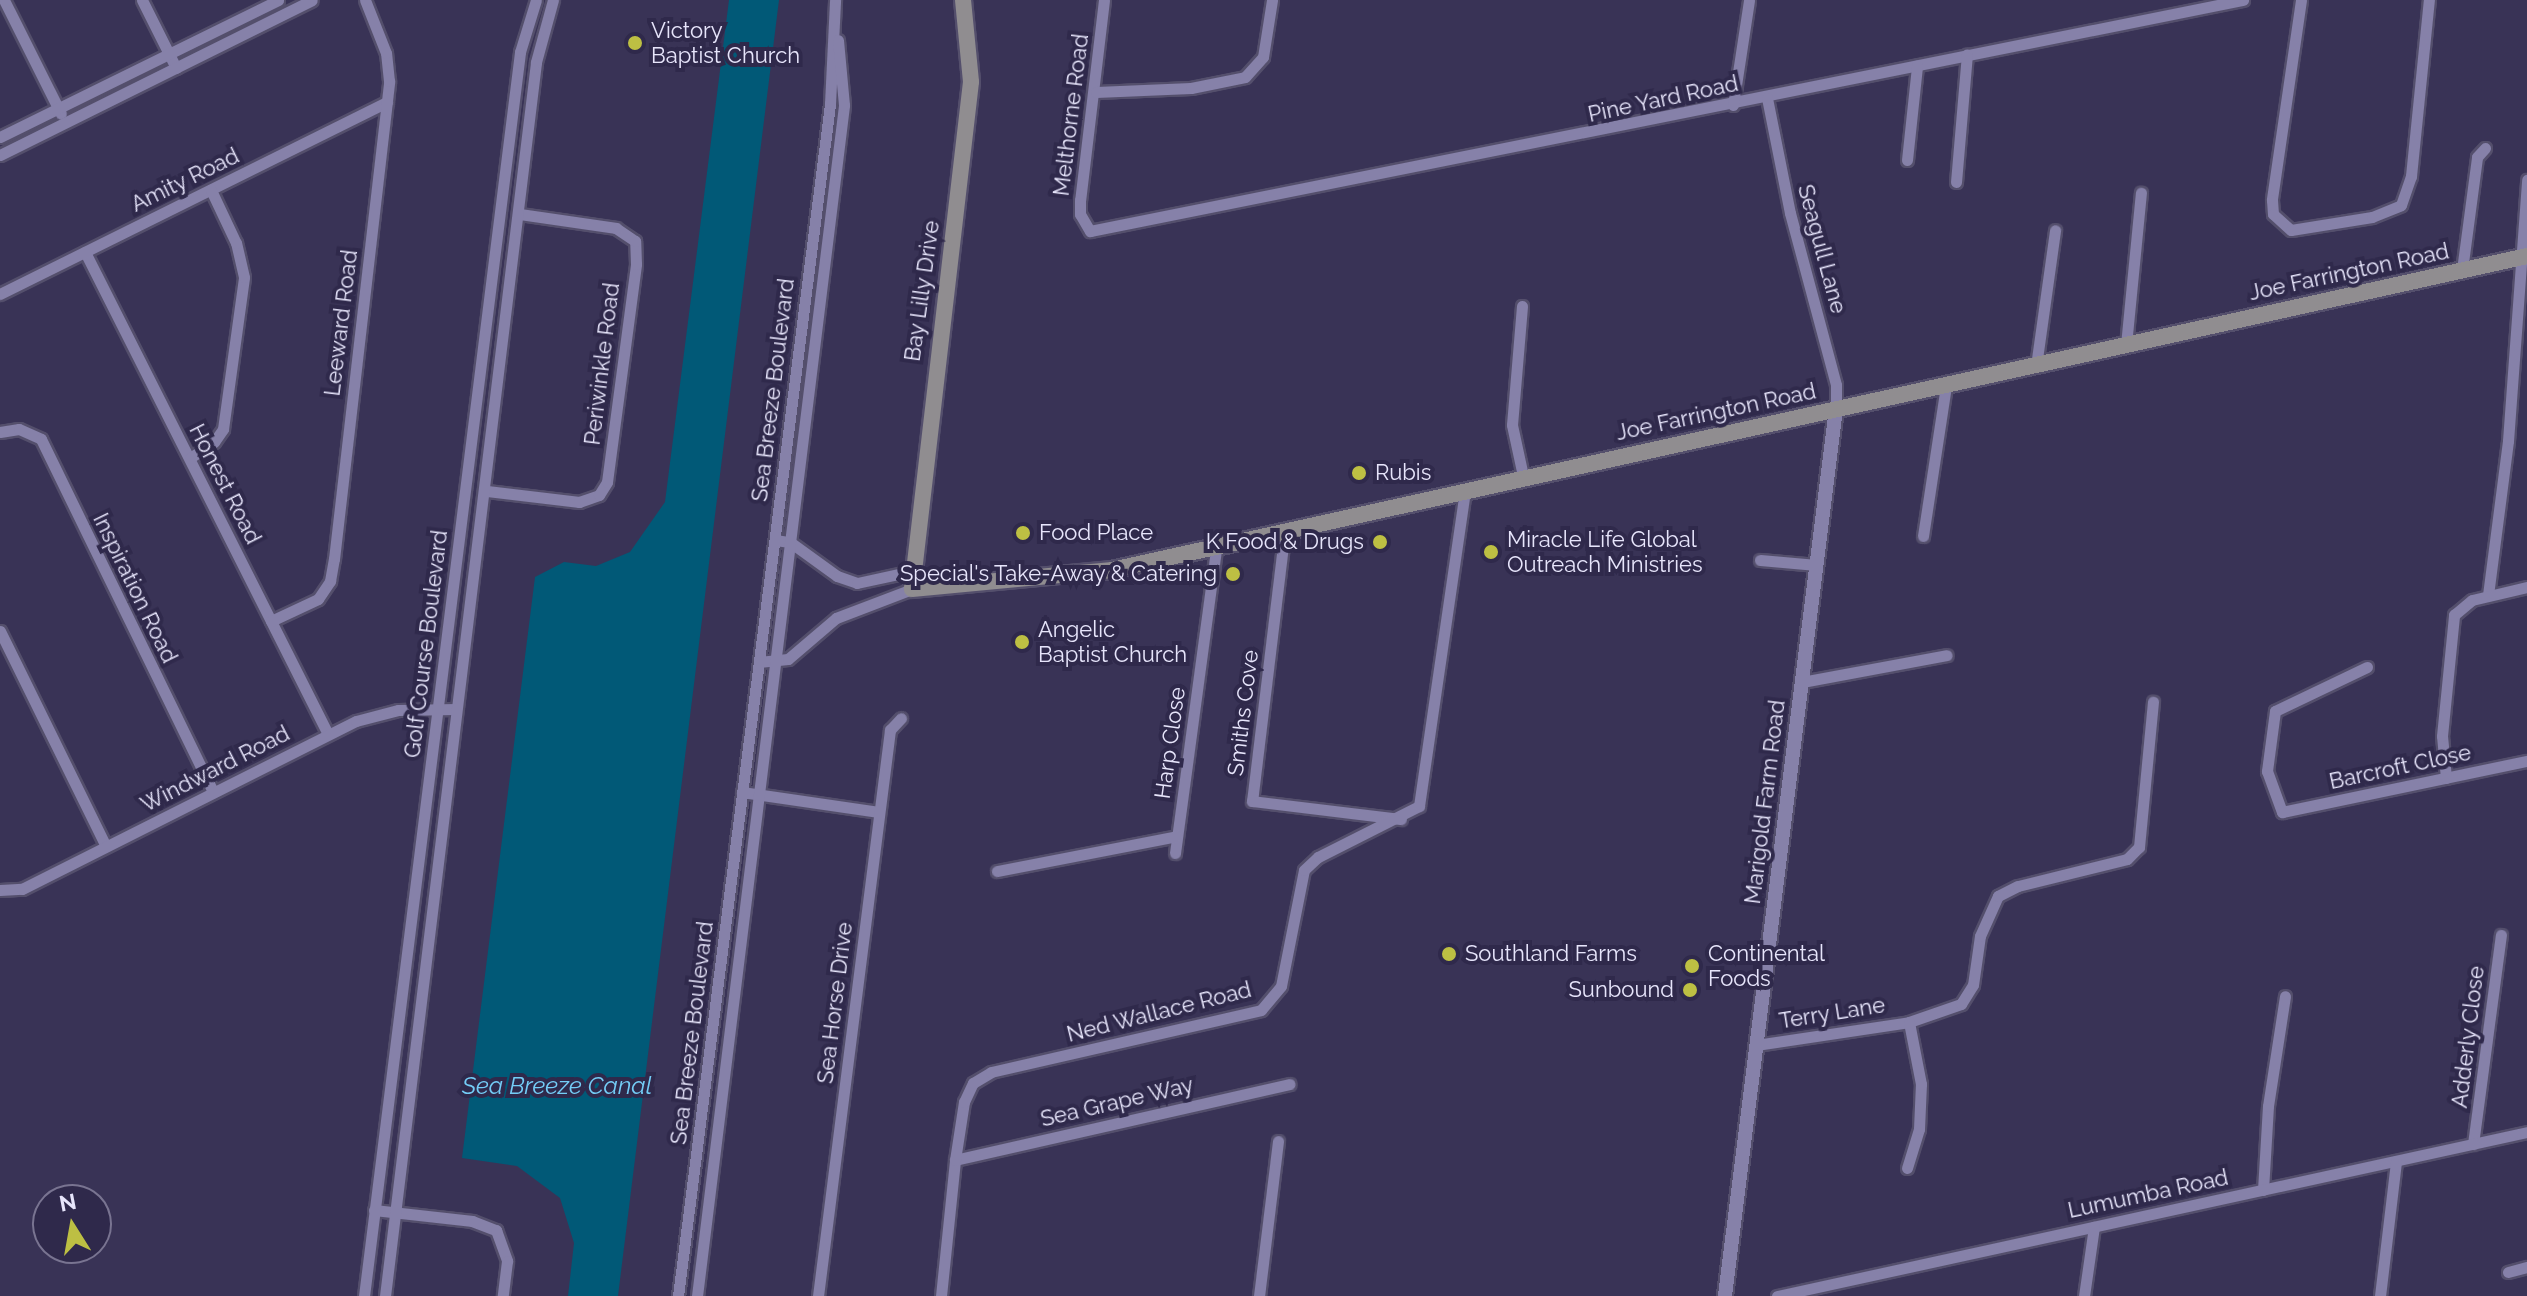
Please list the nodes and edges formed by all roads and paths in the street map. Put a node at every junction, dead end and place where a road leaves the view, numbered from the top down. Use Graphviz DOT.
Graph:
graph roads {
  1 [pos="4,0"];
  2 [pos="142,0"];
  3 [pos="278,0"];
  4 [pos="312,0"];
  5 [pos="365,0"];
  6 [pos="536,0"];
  7 [pos="553,0"];
  8 [pos="835,0"];
  9 [pos="963,0"];
  10 [pos="1104,0"];
  11 [pos="1272,0"];
  12 [pos="1749,0"];
  13 [pos="2243,0"];
  14 [pos="2301,0"];
  15 [pos="2429,0"];
  16 [pos="835,15"];
  17 [pos="168,54"];
  18 [pos="1967,54"];
  19 [pos="1917,66"];
  20 [pos="176,68"];
  21 [pos="1096,92"];
  22 [pos="1767,98"];
  23 [pos="387,102"];
  24 [pos="1733,105"];
  25 [pos="58,109"];
  26 [pos="65,123"];
  27 [pos="0,137"];
  28 [pos="2485,148"];
  29 [pos="0,155"];
  30 [pos="1907,160"];
  31 [pos="2527,180"];
  32 [pos="1956,182"];
  33 [pos="211,190"];
  34 [pos="2141,193"];
  35 [pos="520,214"];
  36 [pos="2055,230"];
  37 [pos="1090,231"];
  38 [pos="85,252"];
  39 [pos="2525,256"];
  40 [pos="2462,270"];
  41 [pos="0,294"];
  42 [pos="1522,306"];
  43 [pos="2126,345"];
  44 [pos="2036,366"];
  45 [pos="1946,386"];
  46 [pos="1836,409"];
  47 [pos="0,432"];
  48 [pos="190,458"];
  49 [pos="1523,476"];
  50 [pos="1465,489"];
  51 [pos="487,491"];
  52 [pos="1285,529"];
  53 [pos="1923,536"];
  54 [pos="775,540"];
  55 [pos="790,542"];
  56 [pos="1217,544"];
  57 [pos="1760,560"];
  58 [pos="1817,565"];
  59 [pos="912,571"];
  60 [pos="866,584"];
  61 [pos="2527,587"];
  62 [pos="912,589"];
  63 [pos="2488,595"];
  64 [pos="867,603"];
  65 [pos="271,621"];
  66 [pos="0,631"];
  67 [pos="1947,655"];
  68 [pos="759,662"];
  69 [pos="775,663"];
  70 [pos="2367,667"];
  71 [pos="1802,682"];
  72 [pos="2153,702"];
  73 [pos="437,708"];
  74 [pos="456,709"];
  75 [pos="901,718"];
  76 [pos="328,734"];
  77 [pos="2527,761"];
  78 [pos="2446,778"];
  79 [pos="213,792"];
  80 [pos="742,792"];
  81 [pos="759,795"];
  82 [pos="879,812"];
  83 [pos="1401,819"];
  84 [pos="1177,836"];
  85 [pos="106,846"];
  86 [pos="1175,853"];
  87 [pos="997,871"];
  88 [pos="0,890"];
  89 [pos="2501,935"];
  90 [pos="2285,996"];
  91 [pos="1909,1022"];
  92 [pos="1756,1045"];
  93 [pos="1289,1084"];
  94 [pos="2527,1132"];
  95 [pos="1278,1141"];
  96 [pos="2473,1144"];
  97 [pos="955,1160"];
  98 [pos="2396,1161"];
  99 [pos="1907,1168"];
  100 [pos="2263,1190"];
  101 [pos="374,1210"];
  102 [pos="396,1213"];
  103 [pos="2094,1227"];
  104 [pos="2527,1267"];
  105 [pos="2508,1272"];
  106 [pos="364,1296"];
  107 [pos="385,1296"];
  108 [pos="503,1296"];
  109 [pos="678,1296"];
  110 [pos="697,1296"];
  111 [pos="818,1296"];
  112 [pos="941,1296"];
  113 [pos="1259,1296"];
  114 [pos="1725,1296"];
  115 [pos="1777,1296"];
  116 [pos="2084,1296"];
  117 [pos="2380,1296"];
  1 -- 25 [label="street"];
  2 -- 17 [label="street"];
  3 -- 17 [label="street"];
  4 -- 20 [label="street"];
  5 -- 23 [label="street, Leeward Road"];
  6 -- 73 [label="street, Golf Course Boulevard"];
  7 -- 35 [label="street, Golf Course Boulevard"];
  8 -- 16 [label="street"];
  9 -- 59 [label="main road, Bay Lilly Drive"];
  10 -- 21 [label="street, Melthorne Road"];
  11 -- 21 [label="street"];
  12 -- 24 [label="street"];
  13 -- 18 [label="street, Pine Yard Road"];
  14 -- 15 [label="street"];
  16 -- 54 [label="street, Sea Breeze Boulevard"];
  16 -- 55 [label="street, Sea Breeze Boulevard"];
  17 -- 20 [label="street"];
  17 -- 25 [label="street"];
  18 -- 19 [label="street, Pine Yard Road"];
  18 -- 32 [label="street"];
  19 -- 22 [label="street, Pine Yard Road"];
  19 -- 30 [label="street"];
  20 -- 26 [label="street"];
  21 -- 37 [label="street, Melthorne Road"];
  22 -- 24 [label="street, Pine Yard Road"];
  22 -- 46 [label="street, Seagull Lane"];
  23 -- 33 [label="street, Amity Road"];
  23 -- 65 [label="street, Leeward Road"];
  24 -- 37 [label="street, Pine Yard Road"];
  25 -- 26 [label="street"];
  25 -- 27 [label="street"];
  26 -- 29 [label="street"];
  28 -- 40 [label="street"];
  31 -- 39 [label="street"];
  33 -- 38 [label="street, Amity Road"];
  33 -- 48 [label="street"];
  34 -- 43 [label="street"];
  35 -- 51 [label="street, Golf Course Boulevard"];
  35 -- 51 [label="street, Periwinkle Road"];
  36 -- 44 [label="street"];
  38 -- 41 [label="street, Amity Road"];
  38 -- 48 [label="street, Honest Road"];
  39 -- 40 [label="main road, Joe Farrington Road"];
  39 -- 63 [label="street"];
  40 -- 43 [label="main road, Joe Farrington Road"];
  42 -- 49 [label="street"];
  43 -- 44 [label="main road, Joe Farrington Road"];
  44 -- 45 [label="main road, Joe Farrington Road"];
  45 -- 46 [label="main road, Joe Farrington Road"];
  45 -- 53 [label="street"];
  46 -- 49 [label="main road, Joe Farrington Road"];
  46 -- 58 [label="street, Marigold Farm Road"];
  47 -- 79 [label="street, Inspiration Road"];
  48 -- 65 [label="street, Honest Road"];
  49 -- 50 [label="main road, Joe Farrington Road"];
  50 -- 52 [label="main road, Joe Farrington Road"];
  50 -- 83 [label="street, Ned Wallace Road"];
  51 -- 74 [label="street, Golf Course Boulevard"];
  52 -- 56 [label="main road, Joe Farrington Road"];
  52 -- 83 [label="street, Smiths Cove"];
  54 -- 55 [label="street"];
  54 -- 68 [label="street, Sea Breeze Boulevard"];
  55 -- 60 [label="street"];
  55 -- 69 [label="street, Sea Breeze Boulevard"];
  56 -- 62 [label="main road, Joe Farrington Road"];
  56 -- 84 [label="street, Harp Close"];
  57 -- 58 [label="street"];
  58 -- 71 [label="street, Marigold Farm Road"];
  59 -- 60 [label="street"];
  59 -- 62 [label="main road, Bay Lilly Drive"];
  60 -- 64 [label="street"];
  61 -- 63 [label="street"];
  62 -- 64 [label="street"];
  63 -- 78 [label="street"];
  64 -- 69 [label="street"];
  65 -- 76 [label="street, Honest Road"];
  66 -- 85 [label="street"];
  67 -- 71 [label="street"];
  68 -- 69 [label="street"];
  68 -- 80 [label="street, Sea Breeze Boulevard"];
  69 -- 81 [label="street, Sea Breeze Boulevard"];
  70 -- 78 [label="street, Barcroft Close"];
  71 -- 92 [label="street, Marigold Farm Road"];
  72 -- 91 [label="street"];
  73 -- 74 [label="street, Windward Road"];
  73 -- 76 [label="street, Windward Road"];
  73 -- 101 [label="street, Golf Course Boulevard"];
  74 -- 102 [label="street, Golf Course Boulevard"];
  75 -- 82 [label="street, Sea Horse Drive"];
  76 -- 79 [label="street, Windward Road"];
  77 -- 78 [label="street, Barcroft Close"];
  79 -- 85 [label="street, Windward Road"];
  80 -- 81 [label="street"];
  80 -- 109 [label="street, Sea Breeze Boulevard"];
  81 -- 82 [label="street"];
  81 -- 110 [label="street, Sea Breeze Boulevard"];
  82 -- 111 [label="street, Sea Horse Drive"];
  83 -- 97 [label="street, Ned Wallace Road"];
  84 -- 86 [label="street, Harp Close"];
  84 -- 87 [label="street"];
  85 -- 88 [label="street, Windward Road"];
  89 -- 96 [label="street, Adderly Close"];
  90 -- 100 [label="street"];
  91 -- 92 [label="street, Terry Lane"];
  91 -- 99 [label="street, Terry Lane"];
  92 -- 114 [label="street, Marigold Farm Road"];
  93 -- 97 [label="street, Sea Grape Way"];
  94 -- 96 [label="street, Lumumba Road"];
  95 -- 113 [label="street"];
  96 -- 98 [label="street, Lumumba Road"];
  97 -- 112 [label="street, Ned Wallace Road"];
  98 -- 100 [label="street, Lumumba Road"];
  98 -- 117 [label="street"];
  100 -- 103 [label="street, Lumumba Road"];
  101 -- 102 [label="street"];
  101 -- 106 [label="street, Golf Course Boulevard"];
  102 -- 107 [label="street, Golf Course Boulevard"];
  102 -- 108 [label="street"];
  103 -- 115 [label="street, Lumumba Road"];
  103 -- 116 [label="street"];
  104 -- 105 [label="street"];
}
